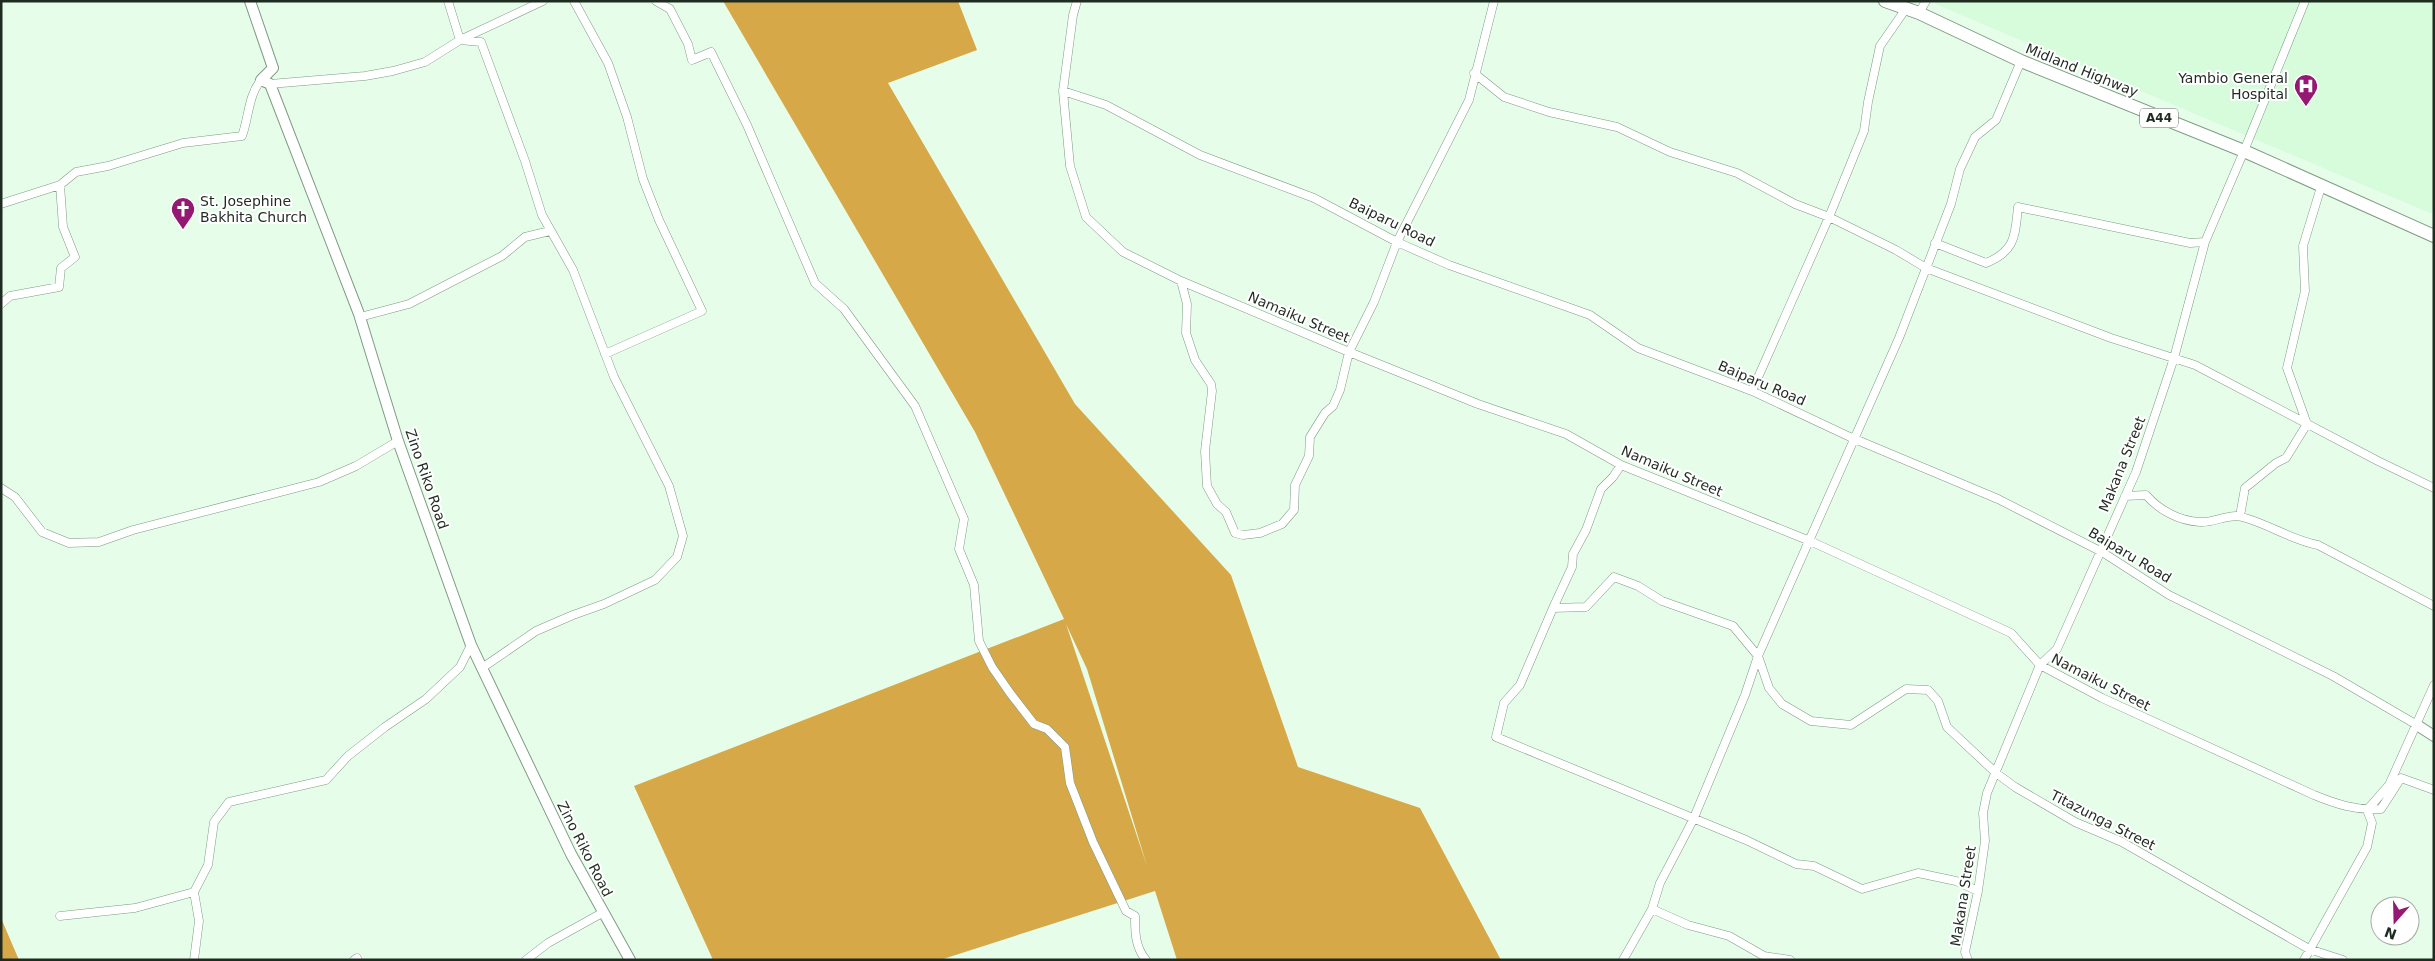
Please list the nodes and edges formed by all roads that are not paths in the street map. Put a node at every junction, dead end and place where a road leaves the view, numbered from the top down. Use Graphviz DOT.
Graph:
graph roads {
  1 [pos="250,1"];
  2 [pos="448,1"];
  3 [pos="544,1"];
  4 [pos="574,1"];
  5 [pos="656,1"];
  6 [pos="1077,1"];
  7 [pos="1494,1"];
  8 [pos="1885,1"];
  9 [pos="1926,1"];
  10 [pos="2305,1"];
  11 [pos="1905,10"];
  12 [pos="1919,13"];
  13 [pos="460,40"];
  14 [pos="2021,61"];
  15 [pos="1474,73"];
  16 [pos="265,82"];
  17 [pos="1063,91"];
  18 [pos="2244,151"];
  19 [pos="60,186"];
  20 [pos="2321,187"];
  21 [pos="1,204"];
  22 [pos="1829,217"];
  23 [pos="550,231"];
  24 [pos="2434,236"];
  25 [pos="1397,242"];
  26 [pos="2205,242"];
  27 [pos="1936,244"];
  28 [pos="1926,268"];
  29 [pos="1181,281"];
  30 [pos="1,304"];
  31 [pos="360,317"];
  32 [pos="1349,352"];
  33 [pos="604,354"];
  34 [pos="2174,358"];
  35 [pos="1752,391"];
  36 [pos="2307,424"];
  37 [pos="1854,438"];
  38 [pos="398,441"];
  39 [pos="1621,465"];
  40 [pos="1,488"];
  41 [pos="2434,488"];
  42 [pos="2125,496"];
  43 [pos="2240,516"];
  44 [pos="1810,541"];
  45 [pos="2102,552"];
  46 [pos="2434,606"];
  47 [pos="1553,608"];
  48 [pos="471,645"];
  49 [pos="1758,656"];
  50 [pos="2040,665"];
  51 [pos="482,668"];
  52 [pos="2434,685"];
  53 [pos="2417,725"];
  54 [pos="2434,736"];
  55 [pos="1996,773"];
  56 [pos="2434,790"];
  57 [pos="2367,810"];
  58 [pos="1693,820"];
  59 [pos="1978,891"];
  60 [pos="194,892"];
  61 [pos="1652,908"];
  62 [pos="602,913"];
  63 [pos="60,916"];
  64 [pos="2309,948"];
  65 [pos="194,960"];
  66 [pos="526,960"];
  67 [pos="630,960"];
  68 [pos="1146,960"];
  69 [pos="1623,960"];
  70 [pos="1790,960"];
  71 [pos="1968,960"];
  72 [pos="2304,960"];
  73 [pos="2343,960"];
  1 -- 16 [label="street"];
  2 -- 13 [label="street"];
  3 -- 13 [label="street"];
  4 -- 33 [label="street"];
  5 -- 68 [label="street"];
  6 -- 17 [label="street, Namaiku Street"];
  7 -- 15 [label="street"];
  8 -- 11 [label="main road, Midland Highway / A44"];
  9 -- 12 [label="street"];
  10 -- 18 [label="street, Makana Street"];
  11 -- 12 [label="main road, Midland Highway / A44"];
  11 -- 22 [label="street"];
  12 -- 14 [label="main road, Midland Highway / A44"];
  13 -- 16 [label="street"];
  13 -- 23 [label="street"];
  14 -- 18 [label="main road, Midland Highway / A44"];
  14 -- 27 [label="street"];
  15 -- 22 [label="street"];
  15 -- 25 [label="street"];
  16 -- 19 [label="street"];
  16 -- 31 [label="street, Zino Riko Road"];
  17 -- 25 [label="street, Baiparu Road"];
  17 -- 29 [label="street, Namaiku Street"];
  18 -- 20 [label="main road, Midland Highway / A44"];
  18 -- 26 [label="street, Makana Street"];
  19 -- 21 [label="street"];
  19 -- 30 [label="street"];
  20 -- 24 [label="main road, Midland Highway / A44"];
  20 -- 36 [label="street"];
  22 -- 28 [label="street"];
  22 -- 35 [label="street"];
  23 -- 31 [label="street"];
  23 -- 33 [label="street"];
  25 -- 32 [label="street"];
  25 -- 35 [label="street, Baiparu Road"];
  26 -- 27 [label="street"];
  26 -- 34 [label="street, Makana Street"];
  27 -- 28 [label="street"];
  28 -- 34 [label="street"];
  28 -- 37 [label="street"];
  29 -- 32 [label="street, Namaiku Street"];
  29 -- 32 [label="street"];
  31 -- 38 [label="street, Zino Riko Road"];
  32 -- 39 [label="street, Namaiku Street"];
  33 -- 51 [label="street"];
  34 -- 36 [label="street"];
  34 -- 42 [label="street, Makana Street"];
  35 -- 37 [label="street, Baiparu Road"];
  36 -- 41 [label="street"];
  36 -- 43 [label="street"];
  37 -- 44 [label="street"];
  37 -- 45 [label="street, Baiparu Road"];
  38 -- 40 [label="street"];
  38 -- 48 [label="street, Zino Riko Road"];
  39 -- 44 [label="street, Namaiku Street"];
  39 -- 47 [label="street"];
  42 -- 43 [label="street"];
  42 -- 45 [label="street, Makana Street"];
  43 -- 46 [label="street"];
  44 -- 49 [label="street"];
  44 -- 50 [label="street, Namaiku Street"];
  45 -- 50 [label="street, Makana Street"];
  45 -- 53 [label="street, Baiparu Road"];
  47 -- 49 [label="street, Titazunga Street"];
  47 -- 58 [label="street"];
  48 -- 51 [label="street, Zino Riko Road"];
  48 -- 60 [label="street"];
  49 -- 55 [label="street, Titazunga Street"];
  49 -- 58 [label="street"];
  50 -- 55 [label="street, Makana Street"];
  50 -- 57 [label="street, Namaiku Street"];
  51 -- 62 [label="street, Zino Riko Road"];
  52 -- 53 [label="street"];
  53 -- 54 [label="street, Baiparu Road"];
  53 -- 57 [label="street"];
  55 -- 59 [label="street, Makana Street"];
  55 -- 64 [label="street, Titazunga Street"];
  56 -- 57 [label="street"];
  57 -- 64 [label="street"];
  58 -- 59 [label="street"];
  58 -- 61 [label="street"];
  59 -- 71 [label="street, Makana Street"];
  60 -- 63 [label="street"];
  60 -- 65 [label="street"];
  61 -- 69 [label="street"];
  61 -- 70 [label="street"];
  62 -- 66 [label="street"];
  62 -- 67 [label="street, Zino Riko Road"];
  64 -- 72 [label="street"];
  64 -- 73 [label="street, Titazunga Street"];
}
